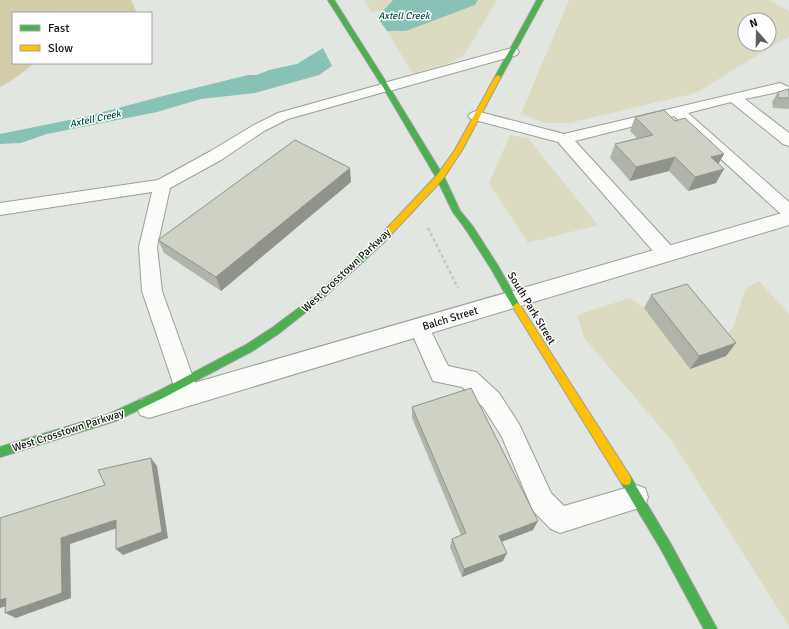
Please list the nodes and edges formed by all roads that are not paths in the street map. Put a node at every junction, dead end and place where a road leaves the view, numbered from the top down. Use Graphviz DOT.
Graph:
graph roads {
  1 [pos="331,0"];
  2 [pos="540,0"];
  3 [pos="512,52"];
  4 [pos="386,87"];
  5 [pos="789,93"];
  6 [pos="734,97"];
  7 [pos="677,111"];
  8 [pos="476,116"];
  9 [pos="564,139"];
  10 [pos="789,141"];
  11 [pos="440,177"];
  12 [pos="162,185"];
  13 [pos="0,209"];
  14 [pos="789,212"];
  15 [pos="789,218"];
  16 [pos="667,254"];
  17 [pos="512,299"];
  18 [pos="420,327"];
  19 [pos="184,383"];
  20 [pos="111,418"];
  21 [pos="0,452"];
  22 [pos="636,497"];
  23 [pos="712,629"];
  1 -- 4 [label="street, South Park Street"];
  2 -- 3 [label="street, West Crosstown Parkway"];
  3 -- 4 [label="street"];
  3 -- 8 [label="street, West Crosstown Parkway"];
  4 -- 11 [label="street, South Park Street"];
  4 -- 12 [label="lane"];
  5 -- 6 [label="lane"];
  6 -- 7 [label="lane"];
  6 -- 10 [label="lane"];
  7 -- 9 [label="lane"];
  7 -- 14 [label="lane"];
  8 -- 9 [label="lane"];
  8 -- 11 [label="street, West Crosstown Parkway"];
  9 -- 16 [label="lane"];
  11 -- 17 [label="street, South Park Street"];
  11 -- 19 [label="street, West Crosstown Parkway"];
  12 -- 13 [label="lane"];
  12 -- 19 [label="lane"];
  15 -- 16 [label="street, Balch Street"];
  16 -- 17 [label="street, Balch Street"];
  17 -- 18 [label="street, Balch Street"];
  17 -- 22 [label="street, South Park Street"];
  18 -- 20 [label="street, Balch Street"];
  18 -- 22 [label="lane"];
  19 -- 20 [label="street, West Crosstown Parkway"];
  20 -- 21 [label="street, West Crosstown Parkway"];
  22 -- 23 [label="street, South Park Street"];
}
